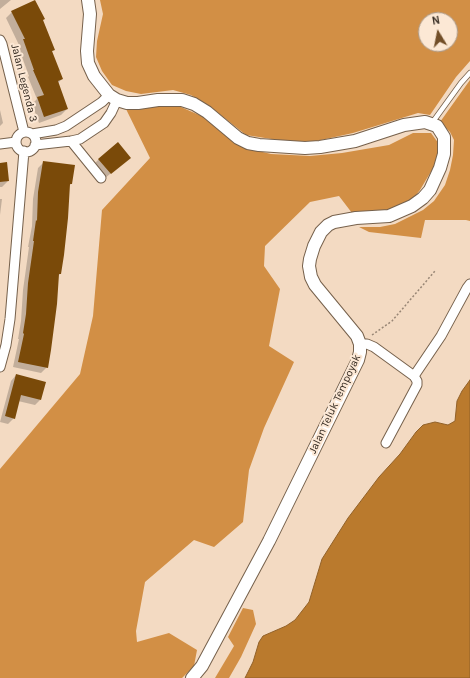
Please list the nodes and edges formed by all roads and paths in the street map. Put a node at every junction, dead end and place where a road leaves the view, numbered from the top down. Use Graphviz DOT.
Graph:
graph roads {
  1 [pos="88,0"];
  2 [pos="0,40"];
  3 [pos="470,73"];
  4 [pos="113,98"];
  5 [pos="432,123"];
  6 [pos="28,133"];
  7 [pos="71,141"];
  8 [pos="16,142"];
  9 [pos="0,144"];
  10 [pos="35,145"];
  11 [pos="24,151"];
  12 [pos="101,178"];
  13 [pos="435,272"];
  14 [pos="470,284"];
  15 [pos="360,344"];
  16 [pos="0,367"];
  17 [pos="414,376"];
  18 [pos="386,443"];
  19 [pos="192,678"];
  1 -- 4 [label="street"];
  2 -- 6 [label="street, Jalan Legenda 3"];
  3 -- 5 [label="lane"];
  4 -- 5 [label="street"];
  4 -- 6 [label="street"];
  4 -- 7 [label="street"];
  5 -- 15 [label="street, Jalan Teluk Tempoyak"];
  6 -- 8 [label="street"];
  6 -- 10 [label="street"];
  7 -- 10 [label="street"];
  7 -- 12 [label="street"];
  8 -- 9 [label="street"];
  8 -- 11 [label="street"];
  10 -- 11 [label="street"];
  11 -- 16 [label="street"];
  13 -- 15 [label="path"];
  14 -- 17 [label="street"];
  15 -- 17 [label="street"];
  15 -- 19 [label="street, Jalan Teluk Tempoyak"];
  17 -- 18 [label="street"];
}
